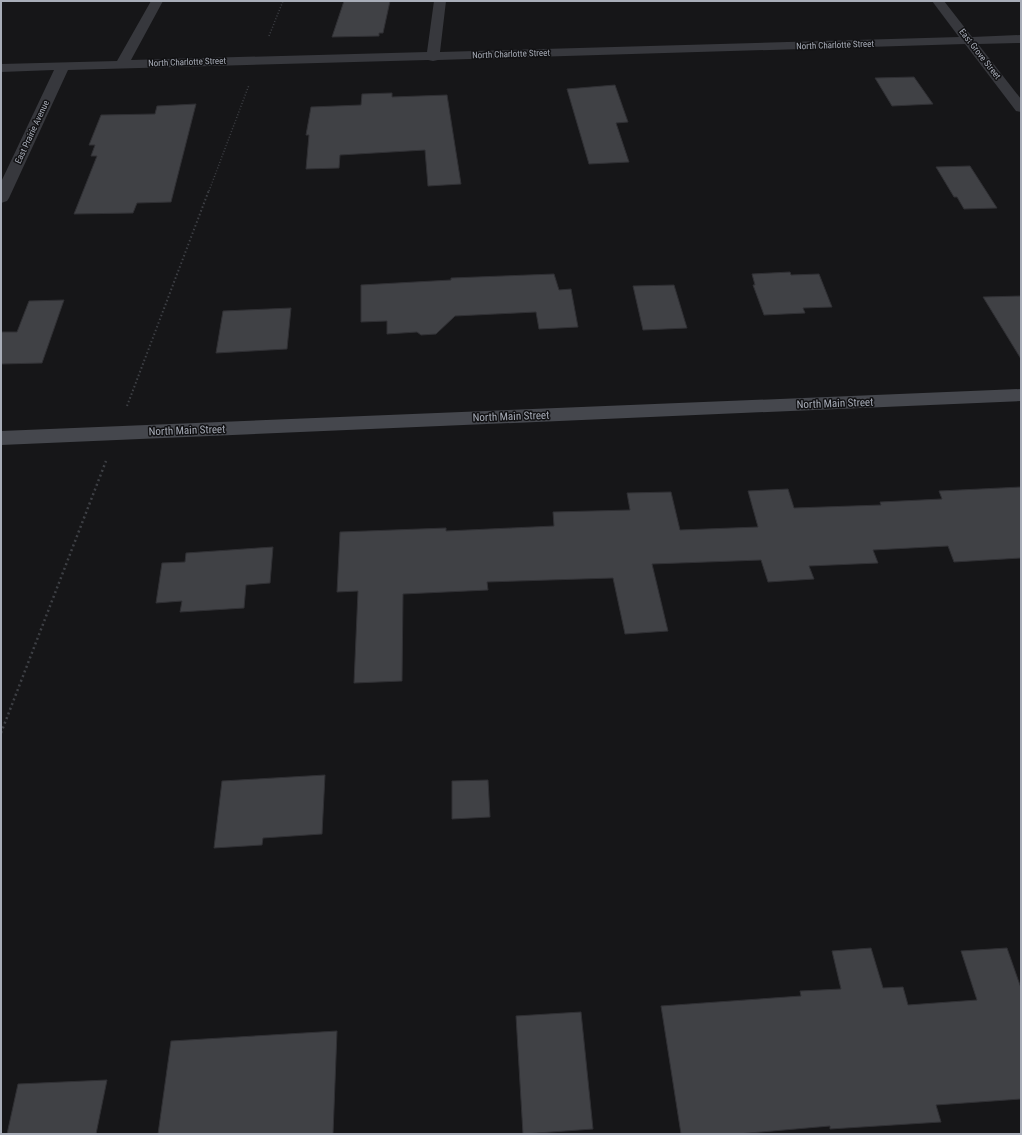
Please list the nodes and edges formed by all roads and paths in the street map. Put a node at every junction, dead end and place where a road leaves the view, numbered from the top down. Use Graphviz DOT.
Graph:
graph roads {
  1 [pos="157,1"];
  2 [pos="283,1"];
  3 [pos="440,1"];
  4 [pos="938,1"];
  5 [pos="267,39"];
  6 [pos="1021,39"];
  7 [pos="969,41"];
  8 [pos="433,57"];
  9 [pos="122,64"];
  10 [pos="63,66"];
  11 [pos="1,68"];
  12 [pos="252,78"];
  13 [pos="1021,108"];
  14 [pos="1,198"];
  15 [pos="1021,395"];
  16 [pos="126,408"];
  17 [pos="1,438"];
  18 [pos="106,460"];
  19 [pos="1,733"];
  1 -- 9 [label="street"];
  2 -- 5 [label="path"];
  3 -- 8 [label="street"];
  4 -- 7 [label="street, East Grove Street"];
  6 -- 7 [label="street, North Charlotte Street"];
  7 -- 8 [label="street, North Charlotte Street"];
  7 -- 13 [label="street, East Grove Street"];
  8 -- 9 [label="street, North Charlotte Street"];
  9 -- 10 [label="street, North Charlotte Street"];
  10 -- 11 [label="street, North Charlotte Street"];
  10 -- 14 [label="street, East Prairie Avenue"];
  12 -- 16 [label="path"];
  15 -- 17 [label="street, North Main Street"];
  18 -- 19 [label="path"];
}
